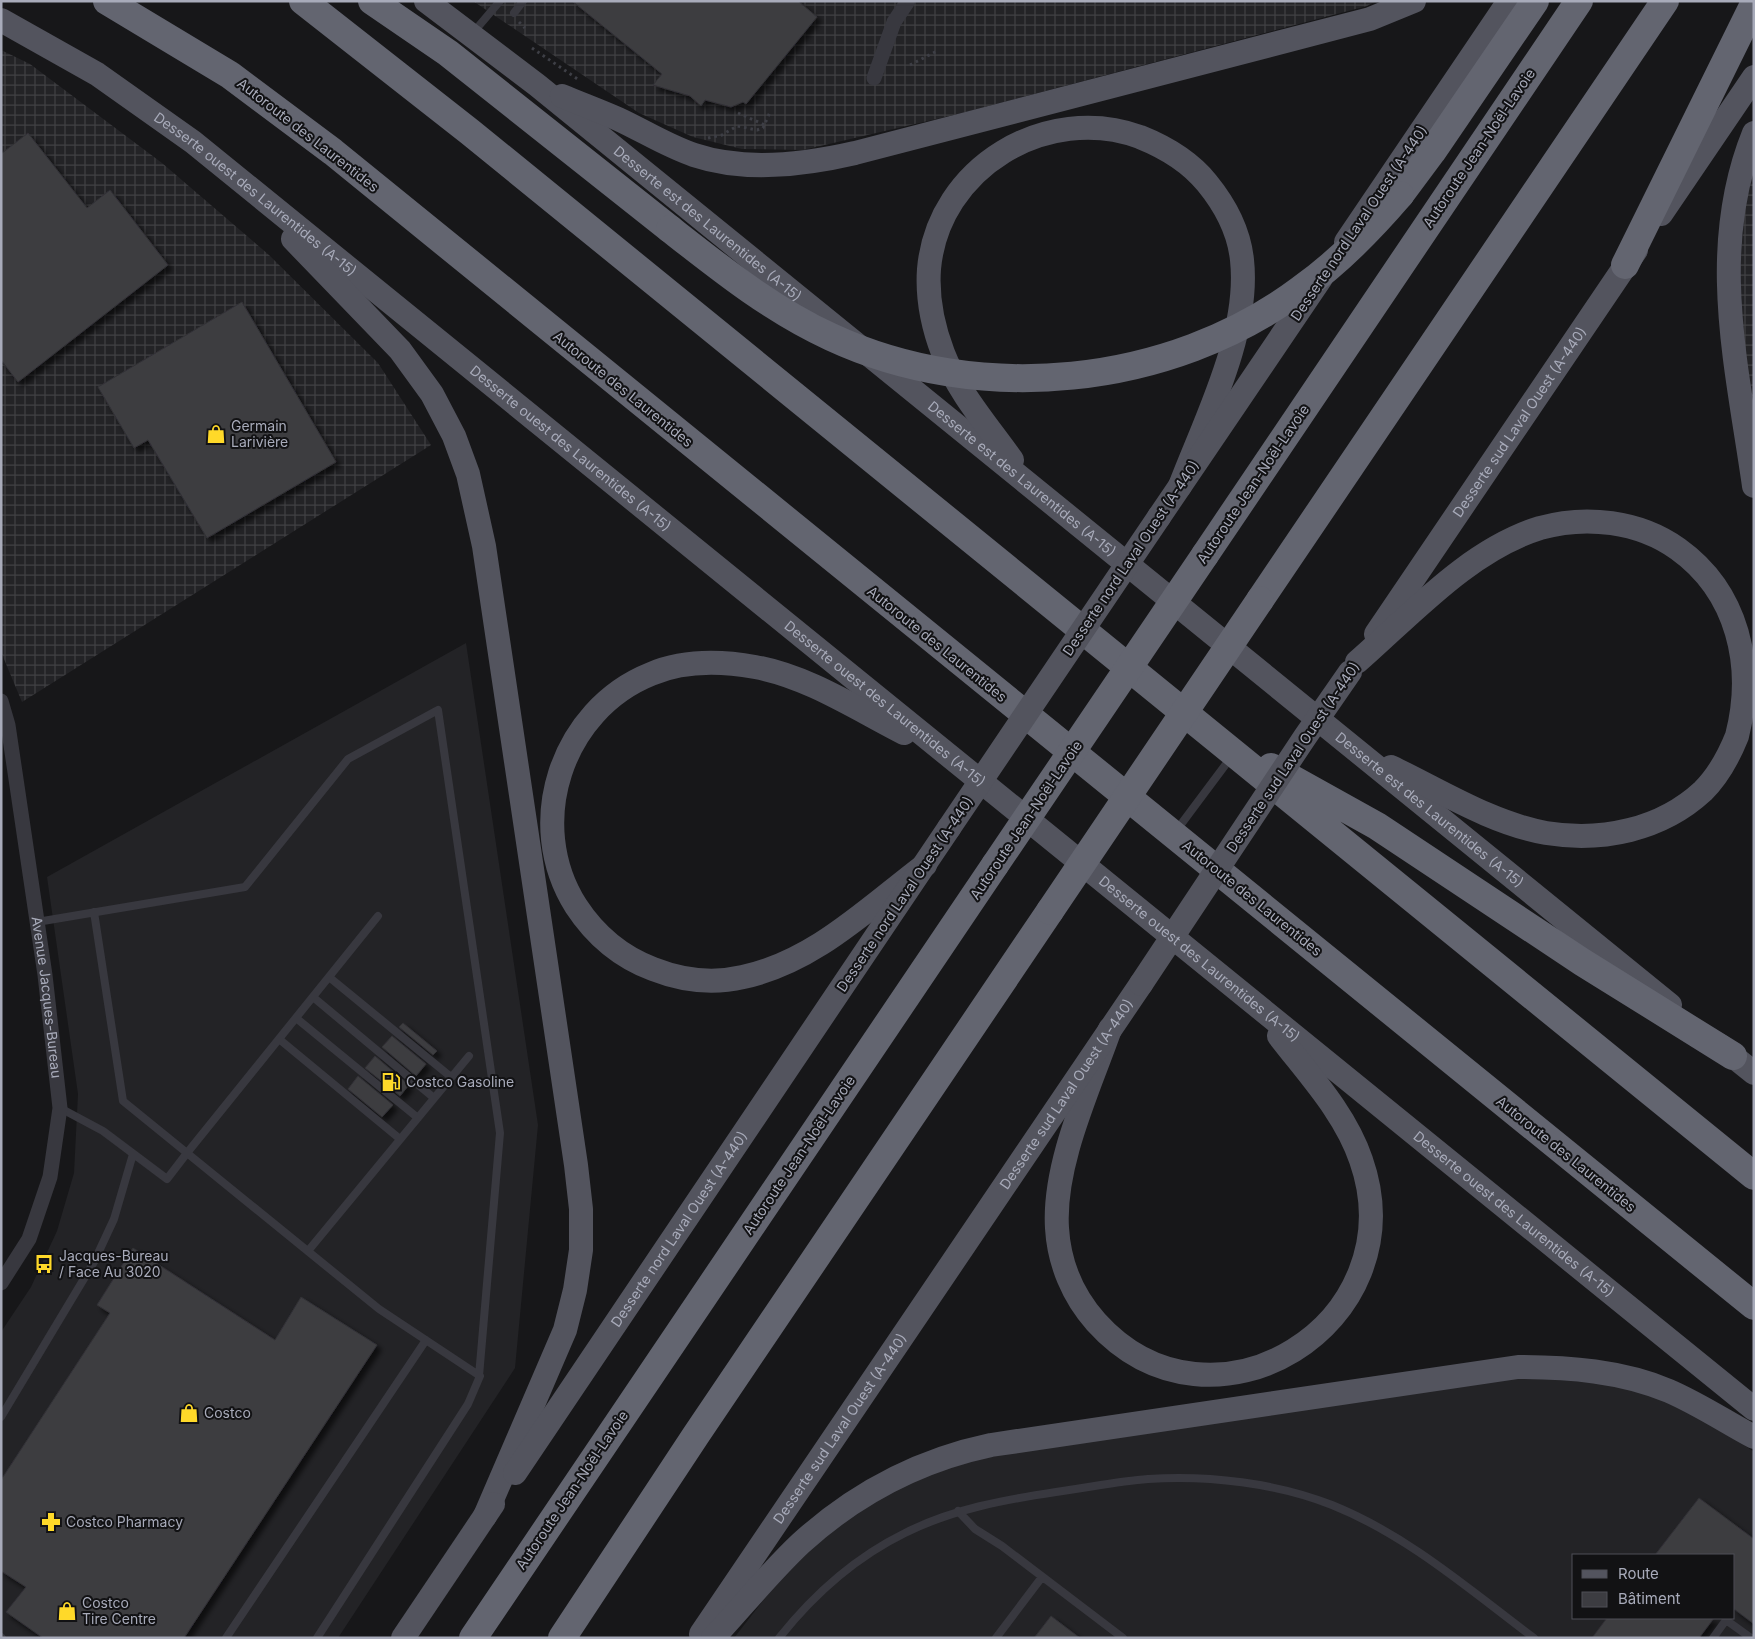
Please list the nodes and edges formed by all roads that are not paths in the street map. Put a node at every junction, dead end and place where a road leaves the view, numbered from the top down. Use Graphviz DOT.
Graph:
graph roads {
  1 [pos="107,1"];
  2 [pos="303,1"];
  3 [pos="372,1"];
  4 [pos="426,1"];
  5 [pos="500,1"];
  6 [pos="523,1"];
  7 [pos="908,1"];
  8 [pos="1414,1"];
  9 [pos="1509,1"];
  10 [pos="1535,1"];
  11 [pos="1579,1"];
  12 [pos="1665,1"];
  13 [pos="1754,4"];
  14 [pos="514,13"];
  15 [pos="1,20"];
  16 [pos="471,34"];
  17 [pos="1754,76"];
  18 [pos="874,78"];
  19 [pos="538,85"];
  20 [pos="1754,133"];
  21 [pos="224,167"];
  22 [pos="1625,266"];
  23 [pos="1029,484"];
  24 [pos="1180,486"];
  25 [pos="1754,486"];
  26 [pos="1354,667"];
  27 [pos="1,701"];
  28 [pos="1236,751"];
  29 [pos="944,753"];
  30 [pos="1362,754"];
  31 [pos="1173,834"];
  32 [pos="925,864"];
  33 [pos="94,912"];
  34 [pos="378,916"];
  35 [pos="37,922"];
  36 [pos="329,977"];
  37 [pos="313,998"];
  38 [pos="1256,1005"];
  39 [pos="296,1018"];
  40 [pos="1110,1029"];
  41 [pos="279,1039"];
  42 [pos="469,1056"];
  43 [pos="1744,1065"];
  44 [pos="451,1077"];
  45 [pos="434,1098"];
  46 [pos="60,1108"];
  47 [pos="418,1118"];
  48 [pos="400,1139"];
  49 [pos="187,1153"];
  50 [pos="133,1154"];
  51 [pos="1754,1176"];
  52 [pos="308,1251"];
  53 [pos="1,1283"];
  54 [pos="1754,1306"];
  55 [pos="426,1340"];
  56 [pos="479,1376"];
  57 [pos="1754,1409"];
  58 [pos="1,1417"];
  59 [pos="1754,1437"];
  60 [pos="958,1511"];
  61 [pos="485,1516"];
  62 [pos="1042,1577"];
  63 [pos="1725,1619"];
  64 [pos="226,1638"];
  65 [pos="317,1638"];
  66 [pos="404,1638"];
  67 [pos="472,1638"];
  68 [pos="562,1638"];
  69 [pos="699,1638"];
  70 [pos="713,1638"];
  71 [pos="779,1638"];
  72 [pos="996,1638"];
  73 [pos="1123,1638"];
  74 [pos="1534,1638"];
  75 [pos="1713,1638"];
  76 [pos="1751,1638"];
  1 -- 31 [label="highway, Autoroute des Laurentides"];
  2 -- 28 [label="highway"];
  3 -- 10 [label="highway, bridge"];
  4 -- 16 [label="main road, Desserte est des Laurentides (A-15)"];
  5 -- 16 [label="lane"];
  6 -- 14 [label="lane"];
  7 -- 18 [label="street"];
  8 -- 19 [label="main road"];
  9 -- 24 [label="main road, Desserte nord Laval Ouest (A-440)"];
  11 -- 67 [label="highway, Autoroute Jean-Noël-Lavoie, bridge"];
  12 -- 68 [label="highway, bridge"];
  13 -- 22 [label="highway"];
  15 -- 21 [label="main road, Desserte ouest des Laurentides (A-15)"];
  16 -- 19 [label="main road, Desserte est des Laurentides (A-15)"];
  17 -- 22 [label="main road, Desserte sud Laval Ouest (A-440)"];
  19 -- 23 [label="main road, Desserte est des Laurentides (A-15)"];
  20 -- 25 [label="main road"];
  21 -- 29 [label="main road, Desserte ouest des Laurentides (A-15)"];
  21 -- 61 [label="main road"];
  22 -- 26 [label="main road, Desserte sud Laval Ouest (A-440)"];
  23 -- 24 [label="main road"];
  23 -- 30 [label="main road, Desserte est des Laurentides (A-15)"];
  24 -- 32 [label="main road, Desserte nord Laval Ouest (A-440), bridge"];
  26 -- 30 [label="main road"];
  26 -- 40 [label="main road, Desserte sud Laval Ouest (A-440), bridge"];
  27 -- 35 [label="street, Avenue Jacques-Bureau"];
  28 -- 31 [label="lane"];
  28 -- 43 [label="highway"];
  28 -- 51 [label="highway"];
  29 -- 32 [label="main road"];
  29 -- 38 [label="main road, Desserte ouest des Laurentides (A-15)"];
  30 -- 43 [label="main road, Desserte est des Laurentides (A-15)"];
  31 -- 54 [label="highway, Autoroute des Laurentides"];
  32 -- 61 [label="main road, Desserte nord Laval Ouest (A-440)"];
  33 -- 35 [label="lane"];
  33 -- 49 [label="lane"];
  33 -- 56 [label="lane"];
  34 -- 36 [label="lane"];
  35 -- 46 [label="street, Avenue Jacques-Bureau"];
  36 -- 37 [label="lane"];
  36 -- 44 [label="lane"];
  37 -- 39 [label="lane"];
  37 -- 45 [label="lane"];
  38 -- 40 [label="main road"];
  38 -- 57 [label="main road, Desserte ouest des Laurentides (A-15)"];
  39 -- 41 [label="lane"];
  39 -- 47 [label="lane"];
  40 -- 69 [label="main road, Desserte sud Laval Ouest (A-440)"];
  41 -- 48 [label="lane"];
  41 -- 49 [label="lane"];
  42 -- 44 [label="lane"];
  44 -- 45 [label="lane"];
  45 -- 47 [label="lane"];
  46 -- 50 [label="lane"];
  46 -- 53 [label="street, Avenue Jacques-Bureau"];
  47 -- 48 [label="lane"];
  48 -- 52 [label="lane"];
  49 -- 50 [label="lane"];
  49 -- 52 [label="lane"];
  50 -- 58 [label="lane"];
  52 -- 55 [label="lane"];
  55 -- 56 [label="lane"];
  55 -- 64 [label="lane"];
  56 -- 65 [label="lane"];
  59 -- 70 [label="main road"];
  60 -- 62 [label="lane"];
  60 -- 71 [label="lane"];
  60 -- 74 [label="lane"];
  61 -- 66 [label="main road, Desserte nord Laval Ouest (A-440)"];
  62 -- 72 [label="lane"];
  62 -- 73 [label="lane"];
  63 -- 75 [label="lane"];
  63 -- 76 [label="lane"];
}
